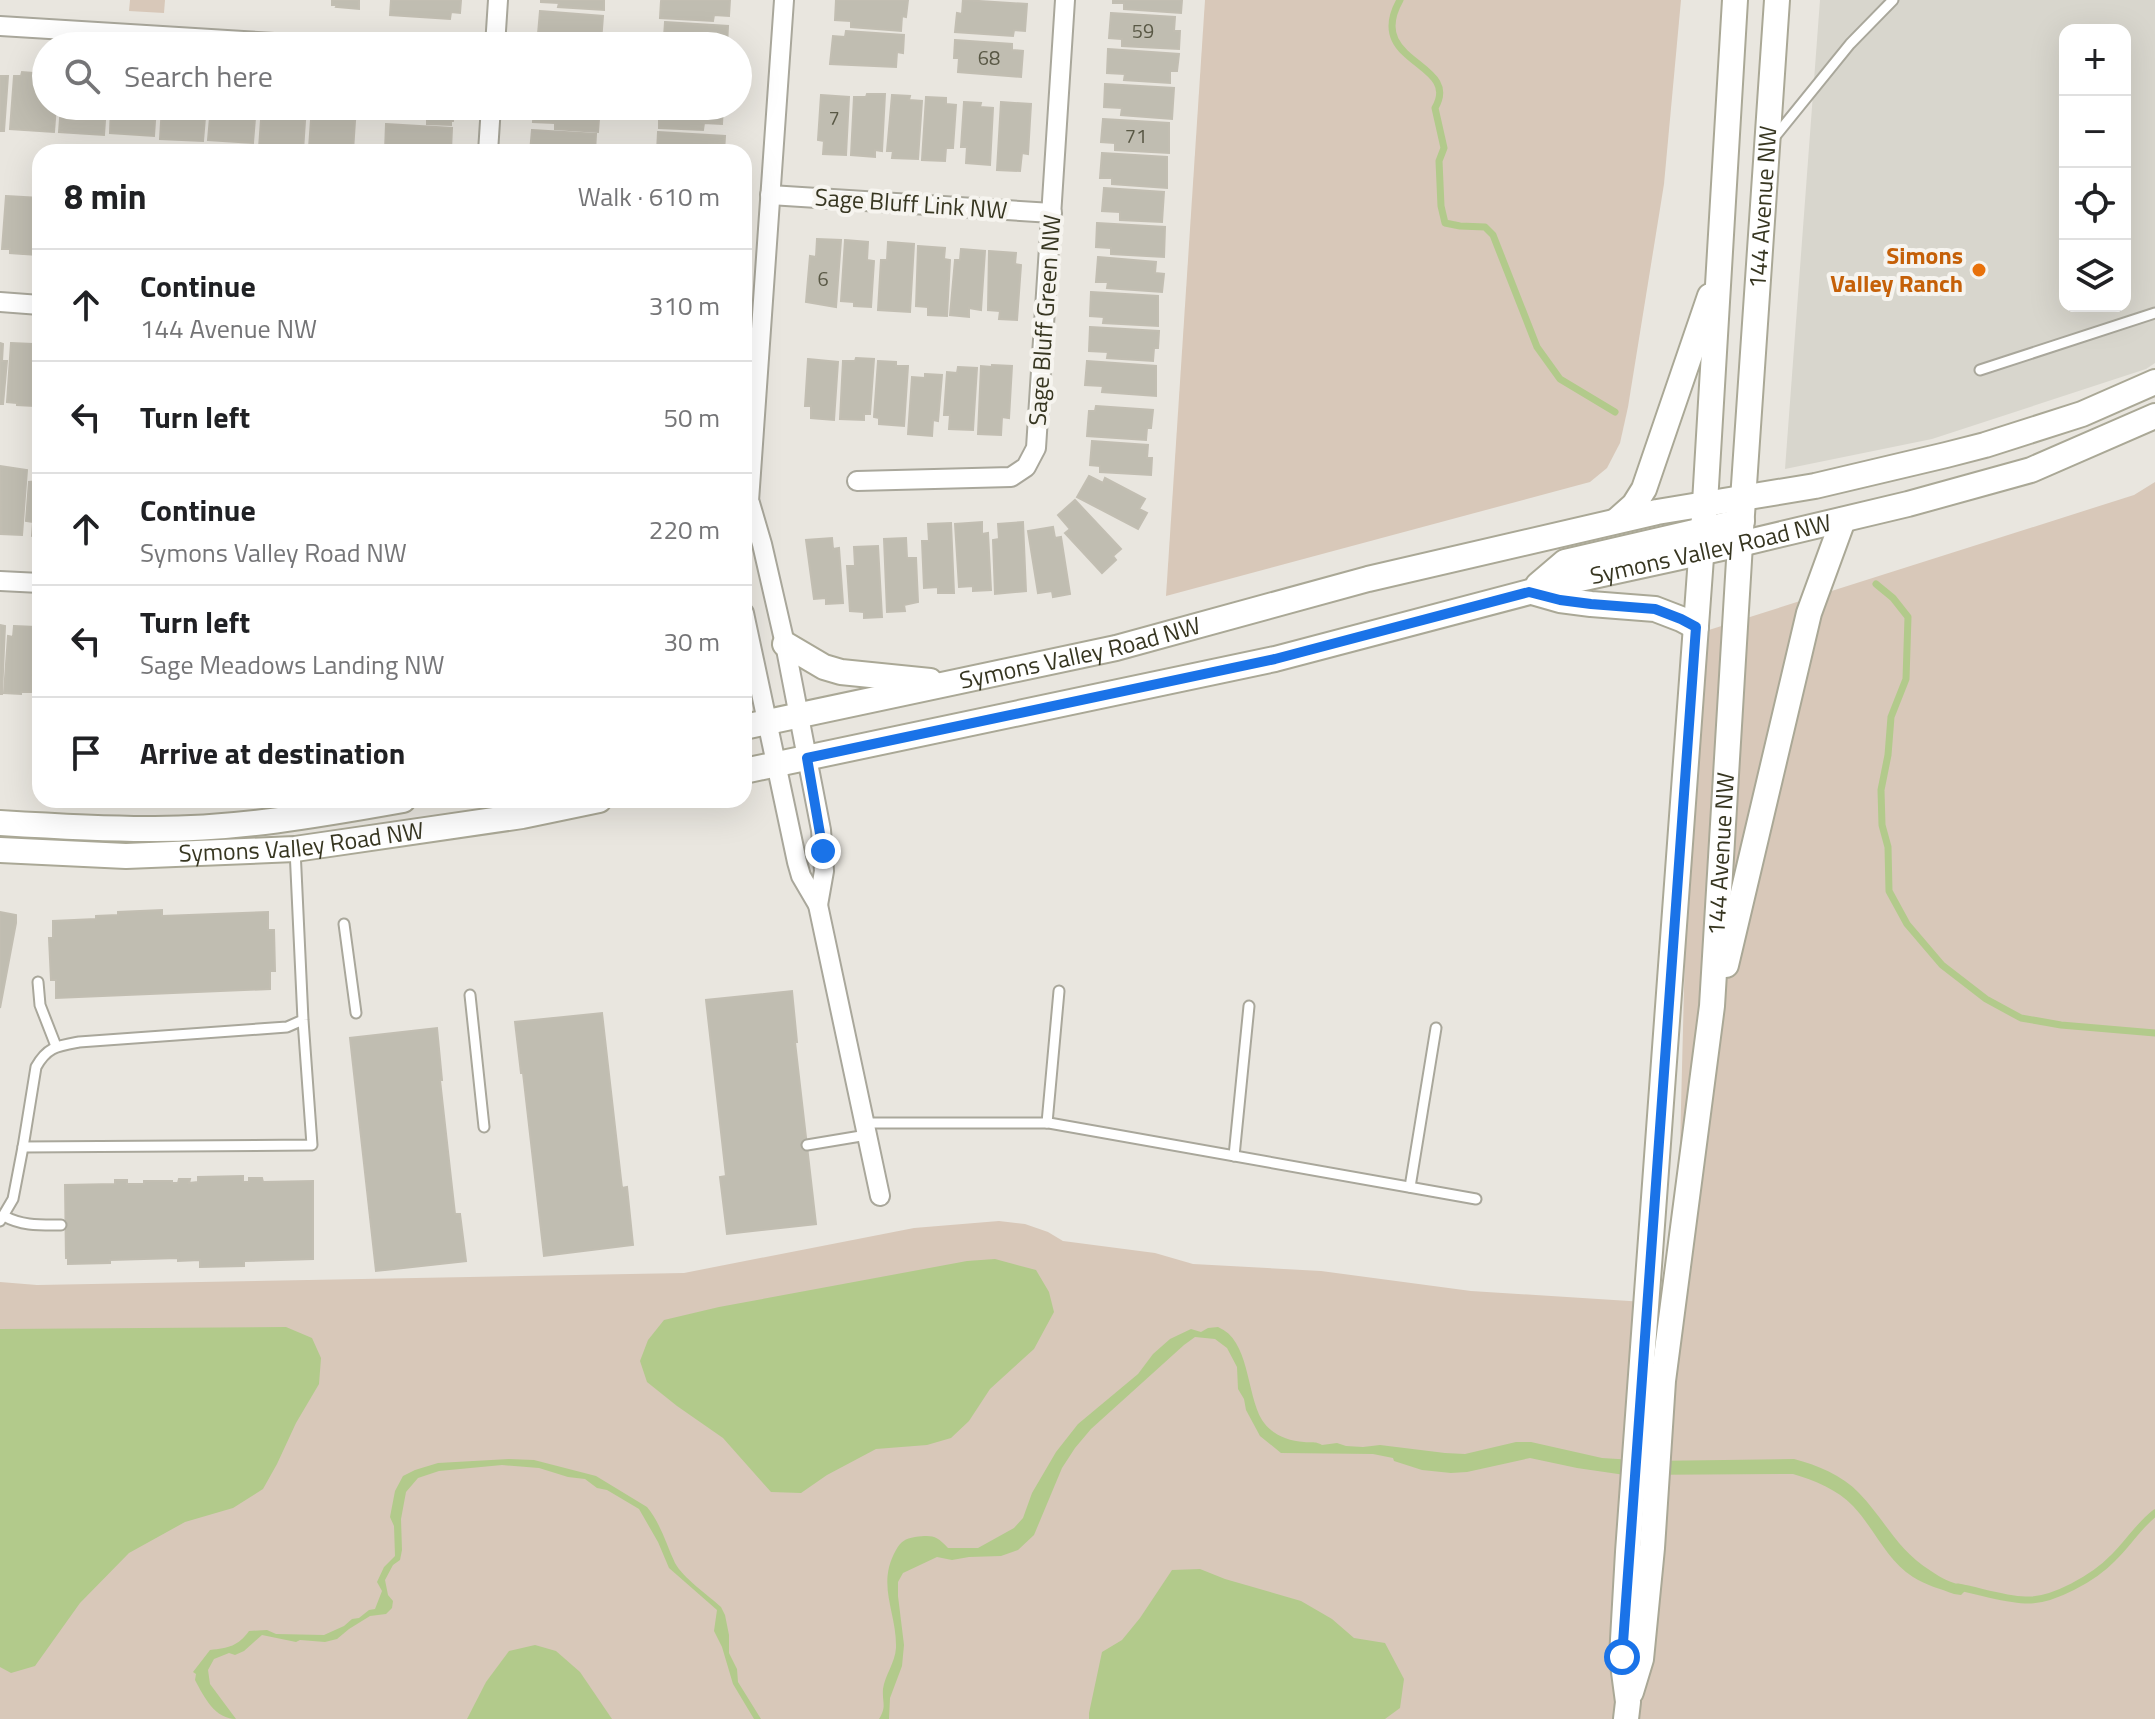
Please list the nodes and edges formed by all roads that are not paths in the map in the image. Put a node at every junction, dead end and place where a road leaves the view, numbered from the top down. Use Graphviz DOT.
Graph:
graph roads {
  1 [pos="498,0"];
  2 [pos="784,0"];
  3 [pos="1065,0"];
  4 [pos="1735,0"];
  5 [pos="1777,0"];
  6 [pos="1893,0"];
  7 [pos="0,26"];
  8 [pos="97,32"];
  9 [pos="496,32"];
  10 [pos="490,120"];
  11 [pos="489,144"];
  12 [pos="1769,145"];
  13 [pos="770,195"];
  14 [pos="1052,213"];
  15 [pos="1719,271"];
  16 [pos="0,302"];
  17 [pos="32,304"];
  18 [pos="2155,313"];
  19 [pos="1980,370"];
  20 [pos="2155,382"];
  21 [pos="2155,416"];
  22 [pos="752,457"];
  23 [pos="857,481"];
  24 [pos="1705,503"];
  25 [pos="752,511"];
  26 [pos="1843,520"];
  27 [pos="1616,521"];
  28 [pos="1742,521"];
  29 [pos="1702,541"];
  30 [pos="0,581"];
  31 [pos="32,583"];
  32 [pos="1529,592"];
  33 [pos="1696,627"];
  34 [pos="785,644"];
  35 [pos="952,684"];
  36 [pos="752,694"];
  37 [pos="799,715"];
  38 [pos="755,724"];
  39 [pos="807,758"];
  40 [pos="775,764"];
  41 [pos="752,769"];
  42 [pos="357,808"];
  43 [pos="560,808"];
  44 [pos="0,823"];
  45 [pos="295,849"];
  46 [pos="0,850"];
  47 [pos="818,905"];
  48 [pos="344,924"];
  49 [pos="38,982"];
  50 [pos="1059,991"];
  51 [pos="470,995"];
  52 [pos="1249,1006"];
  53 [pos="1712,1006"];
  54 [pos="356,1013"];
  55 [pos="303,1020"];
  56 [pos="1436,1028"];
  57 [pos="56,1046"];
  58 [pos="1047,1123"];
  59 [pos="484,1127"];
  60 [pos="866,1129"];
  61 [pos="807,1145"];
  62 [pos="23,1147"];
  63 [pos="1234,1156"];
  64 [pos="1410,1187"];
  65 [pos="880,1196"];
  66 [pos="1476,1199"];
  67 [pos="2,1218"];
  68 [pos="61,1225"];
  69 [pos="1652,1382"];
  70 [pos="1627,1711"];
  1 -- 9 [label="street"];
  2 -- 13 [label="street"];
  3 -- 14 [label="street, Sage Bluff Green NW"];
  4 -- 15 [label="main road, 144 Avenue NW"];
  5 -- 12 [label="main road, 144 Avenue NW"];
  6 -- 12 [label="lane"];
  7 -- 8 [label="street"];
  10 -- 11 [label="street"];
  12 -- 28 [label="main road, 144 Avenue NW"];
  13 -- 14 [label="street, Sage Bluff Link NW"];
  13 -- 22 [label="street"];
  14 -- 23 [label="street, Sage Bluff Green NW"];
  15 -- 24 [label="main road, 144 Avenue NW"];
  15 -- 27 [label="main road"];
  16 -- 17 [label="street"];
  18 -- 19 [label="lane"];
  20 -- 28 [label="main road, Symons Valley Road NW"];
  21 -- 26 [label="main road, Symons Valley Road NW"];
  24 -- 27 [label="main road, Symons Valley Road NW"];
  24 -- 28 [label="main road, Symons Valley Road NW"];
  24 -- 29 [label="main road, 144 Avenue NW"];
  25 -- 34 [label="street"];
  26 -- 28 [label="main road, Symons Valley Road NW"];
  26 -- 53 [label="main road"];
  27 -- 35 [label="main road, Symons Valley Road NW"];
  28 -- 29 [label="main road, Symons Valley Road NW"];
  28 -- 53 [label="main road, 144 Avenue NW"];
  29 -- 32 [label="main road, Symons Valley Road NW"];
  29 -- 33 [label="main road, 144 Avenue NW"];
  30 -- 31 [label="street"];
  32 -- 33 [label="main road"];
  32 -- 39 [label="main road, Symons Valley Road NW"];
  33 -- 69 [label="main road, 144 Avenue NW"];
  34 -- 35 [label="main road"];
  34 -- 37 [label="street"];
  35 -- 37 [label="main road, Symons Valley Road NW"];
  36 -- 38 [label="street"];
  37 -- 38 [label="main road, Symons Valley Road NW"];
  37 -- 39 [label="street"];
  38 -- 40 [label="street"];
  39 -- 40 [label="main road, Symons Valley Road NW"];
  39 -- 47 [label="street"];
  40 -- 41 [label="main road, Symons Valley Road NW"];
  40 -- 47 [label="street"];
  42 -- 44 [label="main road, Symons Valley Road NW"];
  43 -- 45 [label="main road, Symons Valley Road NW"];
  45 -- 46 [label="main road, Symons Valley Road NW"];
  45 -- 55 [label="lane"];
  47 -- 60 [label="street"];
  48 -- 54 [label="lane"];
  49 -- 57 [label="lane"];
  50 -- 58 [label="lane"];
  51 -- 59 [label="lane"];
  52 -- 63 [label="lane"];
  53 -- 69 [label="main road, 144 Avenue NW"];
  55 -- 57 [label="lane"];
  55 -- 62 [label="lane"];
  56 -- 64 [label="lane"];
  57 -- 62 [label="lane"];
  58 -- 60 [label="lane"];
  58 -- 63 [label="lane"];
  60 -- 61 [label="lane"];
  60 -- 65 [label="street"];
  62 -- 67 [label="lane"];
  63 -- 64 [label="lane"];
  64 -- 66 [label="lane"];
  67 -- 68 [label="lane"];
  69 -- 70 [label="main road, 144 Avenue NW"];
}
